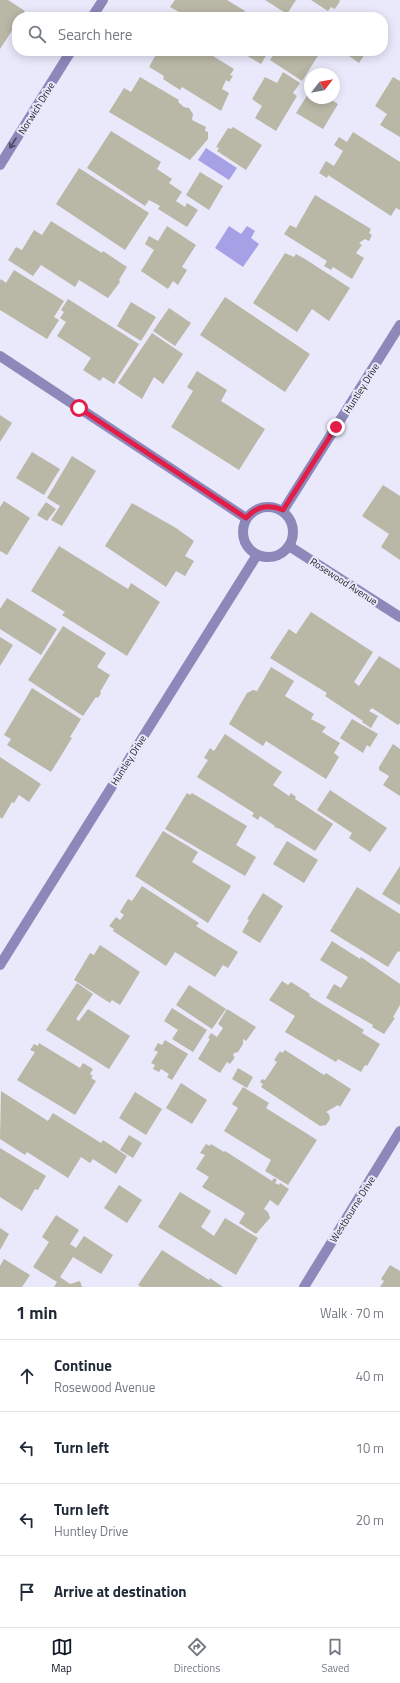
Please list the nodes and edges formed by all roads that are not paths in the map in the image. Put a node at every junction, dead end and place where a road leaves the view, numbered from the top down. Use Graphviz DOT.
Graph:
graph roads {
  1 [pos="103,0"];
  2 [pos="95,12"];
  3 [pos="68,56"];
  4 [pos="0,165"];
  5 [pos="400,325"];
  6 [pos="0,356"];
  7 [pos="283,510"];
  8 [pos="246,518"];
  9 [pos="289,546"];
  10 [pos="257,555"];
  11 [pos="400,617"];
  12 [pos="0,965"];
  13 [pos="400,1131"];
  14 [pos="304,1287"];
  1 -- 2 [label="street"];
  3 -- 4 [label="street, Norwich Drive, one-way"];
  5 -- 7 [label="street, Huntley Drive"];
  6 -- 8 [label="street"];
  7 -- 8 [label="street"];
  7 -- 9 [label="street"];
  8 -- 10 [label="street"];
  9 -- 10 [label="street"];
  9 -- 11 [label="street, Rosewood Avenue"];
  10 -- 12 [label="street, Huntley Drive"];
  13 -- 14 [label="street, Westbourne Drive"];
}
